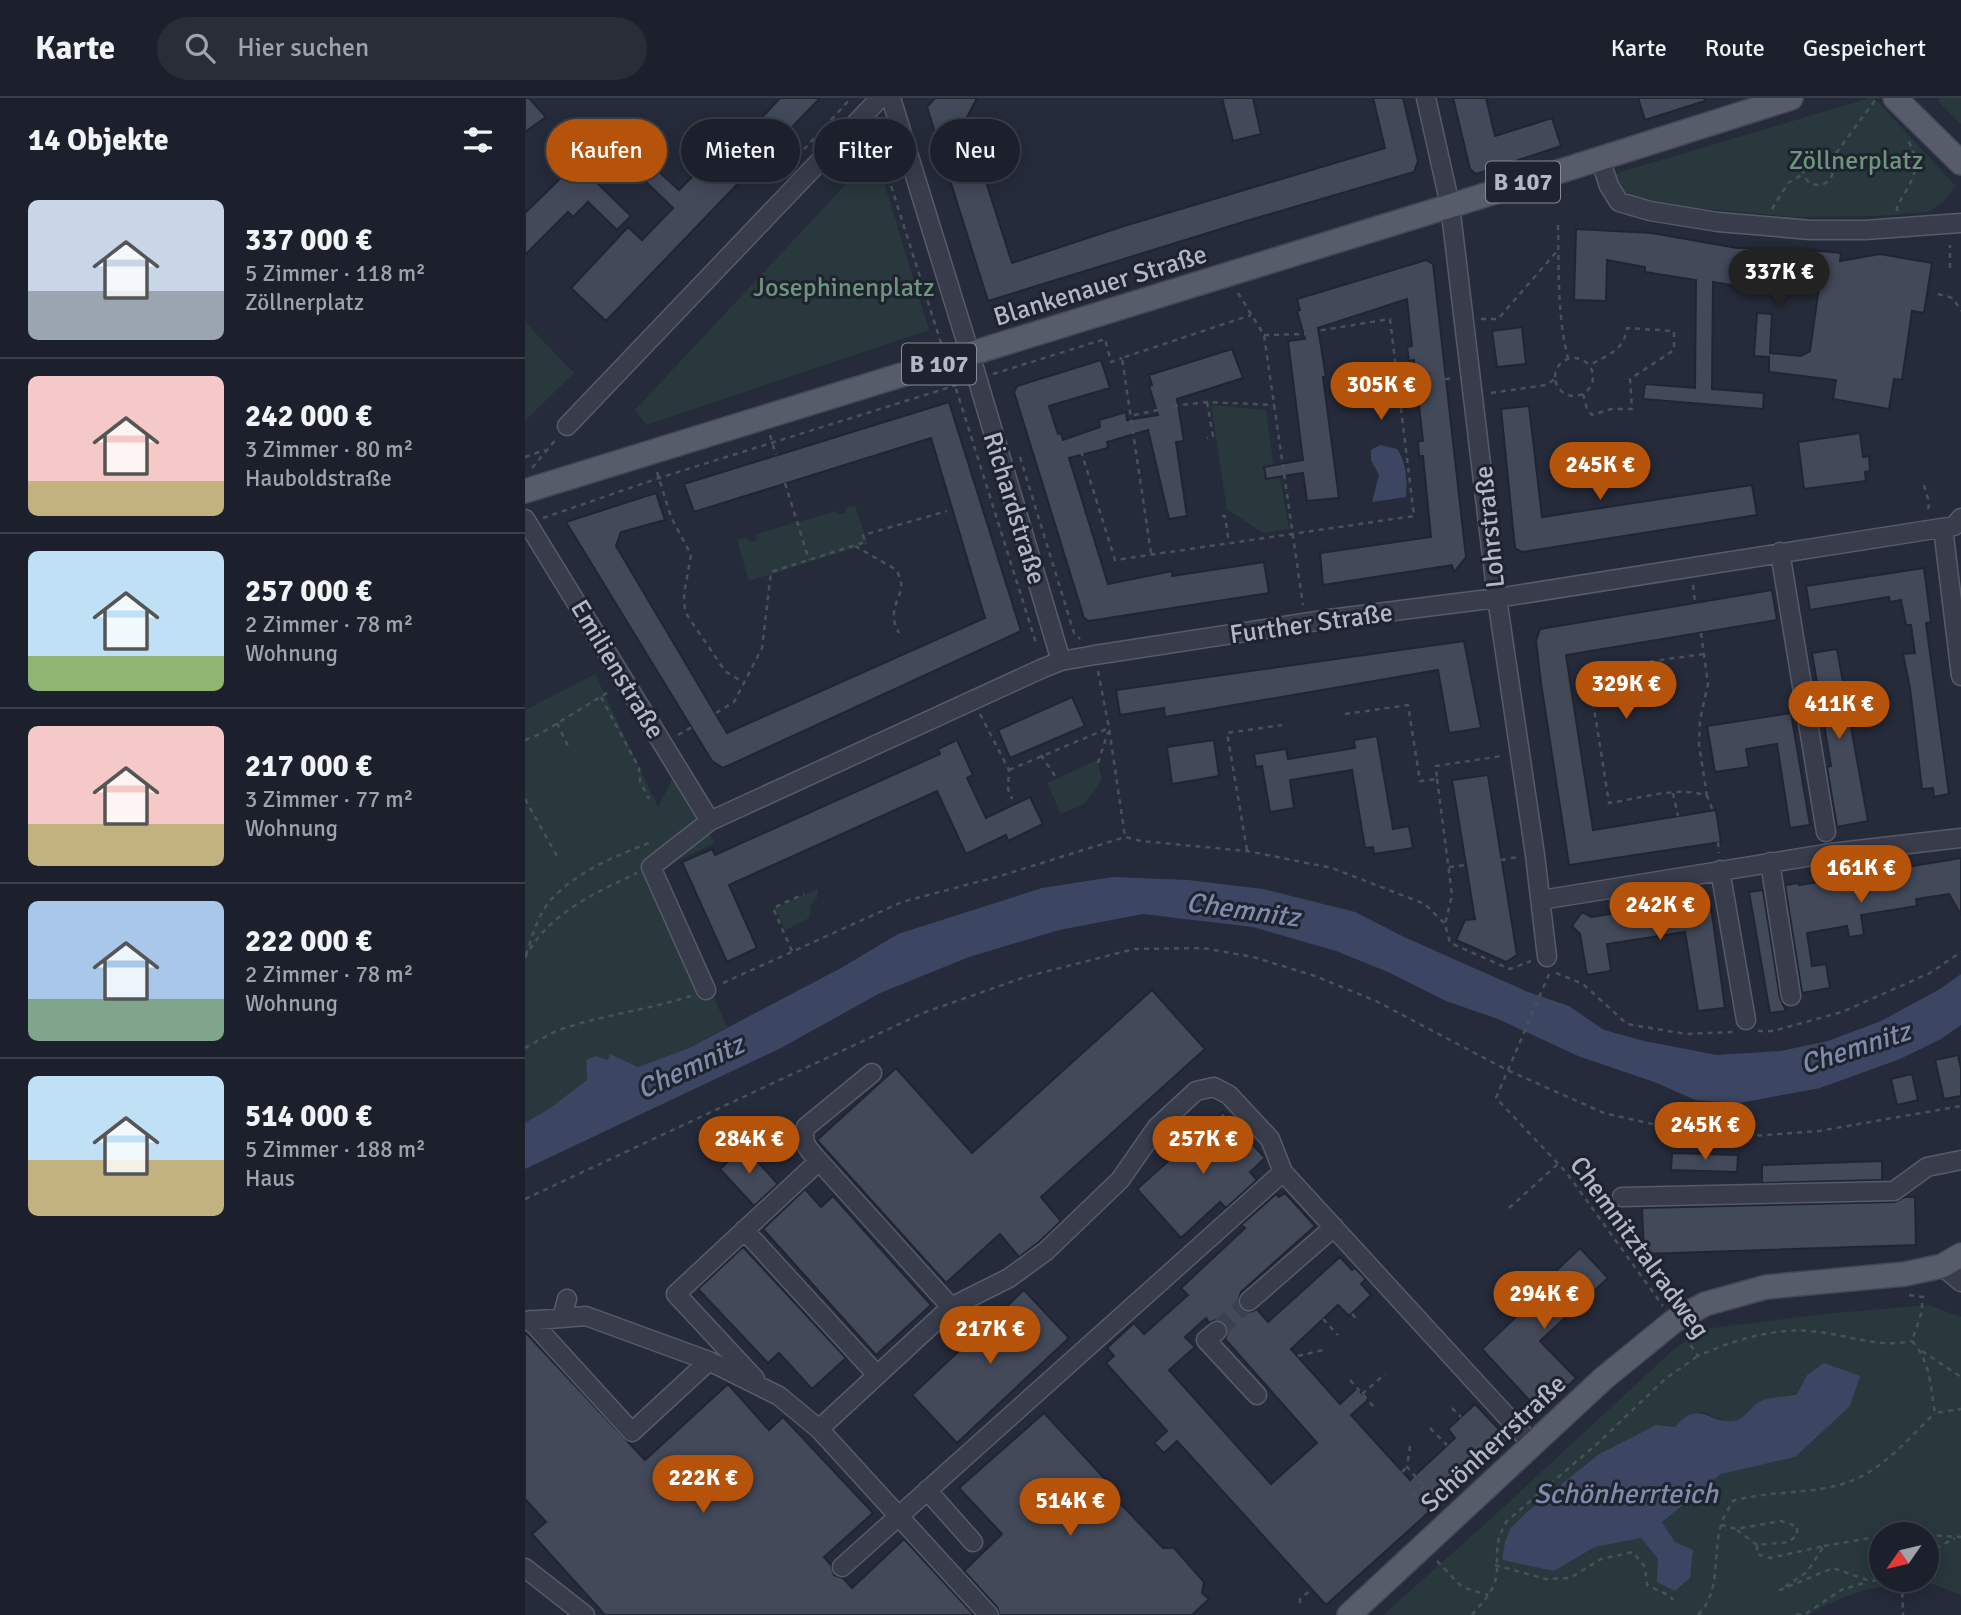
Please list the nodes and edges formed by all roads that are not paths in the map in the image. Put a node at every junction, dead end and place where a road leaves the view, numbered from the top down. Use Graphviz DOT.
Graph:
graph roads {
  1 [pos="880,98"];
  2 [pos="891,98"];
  3 [pos="1426,98"];
  4 [pos="1791,98"];
  5 [pos="1895,98"];
  6 [pos="1600,158"];
  7 [pos="1961,163"];
  8 [pos="1450,205"];
  9 [pos="1961,223"];
  10 [pos="970,354"];
  11 [pos="567,426"];
  12 [pos="525,491"];
  13 [pos="1961,517"];
  14 [pos="528,522"];
  15 [pos="1935,529"];
  16 [pos="1780,552"];
  17 [pos="1497,598"];
  18 [pos="1061,661"];
  19 [pos="1961,676"];
  20 [pos="710,821"];
  21 [pos="1826,832"];
  22 [pos="1961,838"];
  23 [pos="1770,862"];
  24 [pos="1720,870"];
  25 [pos="1541,900"];
  26 [pos="1543,962"];
  27 [pos="706,990"];
  28 [pos="1791,996"];
  29 [pos="1746,1020"];
  30 [pos="872,1073"];
  31 [pos="1961,1160"];
  32 [pos="819,1161"];
  33 [pos="1283,1172"];
  34 [pos="1622,1197"];
  35 [pos="1334,1227"];
  36 [pos="744,1230"];
  37 [pos="1951,1261"];
  38 [pos="1961,1282"];
  39 [pos="567,1299"];
  40 [pos="1249,1301"];
  41 [pos="951,1307"];
  42 [pos="562,1318"];
  43 [pos="527,1320"];
  44 [pos="1217,1331"];
  45 [pos="709,1361"];
  46 [pos="877,1375"];
  47 [pos="764,1388"];
  48 [pos="1257,1395"];
  49 [pos="818,1429"];
  50 [pos="1532,1444"];
  51 [pos="927,1490"];
  52 [pos="898,1516"];
  53 [pos="973,1542"];
  54 [pos="842,1567"];
  55 [pos="525,1569"];
  56 [pos="585,1615"];
  57 [pos="989,1615"];
  58 [pos="1349,1615"];
  1 -- 11 [label="street"];
  2 -- 10 [label="street"];
  3 -- 8 [label="street, Lohrstraße"];
  4 -- 6 [label="main road, B 107"];
  5 -- 7 [label="main road"];
  6 -- 8 [label="main road, B 107"];
  6 -- 9 [label="street"];
  8 -- 10 [label="main road, Blankenauer Straße / B 107"];
  8 -- 17 [label="street, Lohrstraße"];
  10 -- 12 [label="main road, Blankenauer Straße / B 107"];
  10 -- 18 [label="street, Richardstraße"];
  13 -- 15 [label="street"];
  14 -- 20 [label="street, Emilienstraße"];
  15 -- 16 [label="street, Further Straße"];
  15 -- 19 [label="street"];
  16 -- 17 [label="street, Further Straße"];
  16 -- 21 [label="street"];
  17 -- 18 [label="street, Further Straße"];
  17 -- 25 [label="street, Lohrstraße"];
  18 -- 20 [label="street, Further Straße"];
  20 -- 27 [label="street, Further Straße"];
  22 -- 23 [label="street"];
  23 -- 24 [label="street"];
  23 -- 28 [label="street"];
  24 -- 25 [label="street"];
  24 -- 29 [label="street"];
  25 -- 26 [label="street, Lohrstraße"];
  30 -- 32 [label="street"];
  31 -- 34 [label="street"];
  32 -- 36 [label="street"];
  32 -- 41 [label="street"];
  33 -- 35 [label="street"];
  33 -- 41 [label="street"];
  33 -- 51 [label="street"];
  35 -- 40 [label="street"];
  35 -- 50 [label="street"];
  36 -- 46 [label="street"];
  36 -- 47 [label="street"];
  37 -- 38 [label="street, Schönherrstraße"];
  37 -- 50 [label="main road, Schönherrstraße"];
  39 -- 42 [label="street"];
  41 -- 46 [label="street"];
  42 -- 43 [label="street"];
  42 -- 45 [label="street"];
  43 -- 45 [label="street"];
  44 -- 48 [label="street"];
  45 -- 47 [label="street"];
  46 -- 49 [label="street"];
  47 -- 49 [label="street"];
  49 -- 52 [label="street"];
  50 -- 58 [label="main road, Schönherrstraße"];
  51 -- 52 [label="street"];
  51 -- 53 [label="street"];
  52 -- 54 [label="street"];
  52 -- 57 [label="street"];
  55 -- 56 [label="street"];
}
